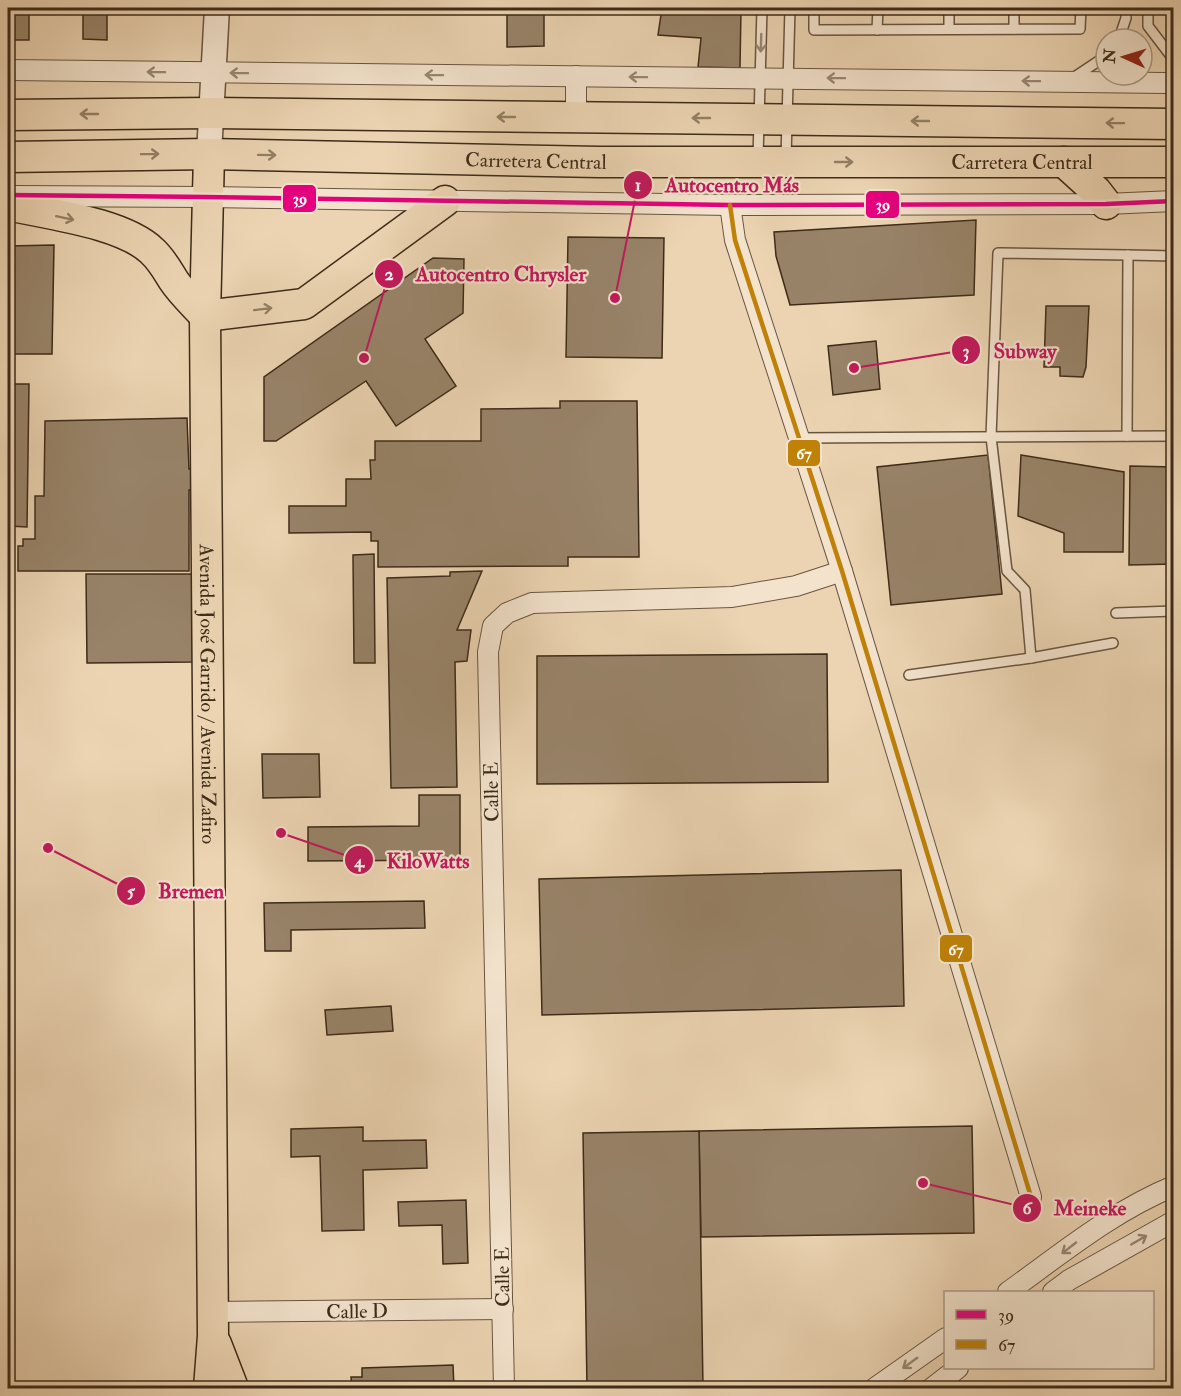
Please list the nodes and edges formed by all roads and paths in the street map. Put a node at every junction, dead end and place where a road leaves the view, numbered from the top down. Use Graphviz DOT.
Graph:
graph roads {
  1 [pos="216,8"];
  2 [pos="762,8"];
  3 [pos="790,8"];
  4 [pos="814,8"];
  5 [pos="878,8"];
  6 [pos="949,8"];
  7 [pos="1014,8"];
  8 [pos="1081,8"];
  9 [pos="1126,8"];
  10 [pos="1148,8"];
  11 [pos="1123,27"];
  12 [pos="949,29"];
  13 [pos="1014,29"];
  14 [pos="877,30"];
  15 [pos="1173,60"];
  16 [pos="1094,64"];
  17 [pos="8,70"];
  18 [pos="214,72"];
  19 [pos="576,76"];
  20 [pos="788,77"];
  21 [pos="759,78"];
  22 [pos="1066,82"];
  23 [pos="1173,85"];
  24 [pos="211,113"];
  25 [pos="8,115"];
  26 [pos="576,118"];
  27 [pos="773,119"];
  28 [pos="1173,124"];
  29 [pos="209,154"];
  30 [pos="8,157"];
  31 [pos="772,162"];
  32 [pos="1065,162"];
  33 [pos="1173,162"];
  34 [pos="8,195"];
  35 [pos="207,197"];
  36 [pos="445,201"];
  37 [pos="1173,201"];
  38 [pos="1106,204"];
  39 [pos="8,205"];
  40 [pos="730,205"];
  41 [pos="1128,255"];
  42 [pos="1173,256"];
  43 [pos="204,315"];
  44 [pos="1173,435"];
  45 [pos="1127,436"];
  46 [pos="991,437"];
  47 [pos="798,438"];
  48 [pos="842,571"];
  49 [pos="1173,611"];
  50 [pos="1116,613"];
  51 [pos="1113,643"];
  52 [pos="1031,658"];
  53 [pos="909,675"];
  54 [pos="1173,1186"];
  55 [pos="1031,1197"];
  56 [pos="1173,1221"];
  57 [pos="1011,1291"];
  58 [pos="1055,1291"];
  59 [pos="503,1309"];
  60 [pos="213,1324"];
  61 [pos="944,1339"];
  62 [pos="957,1369"];
  63 [pos="209,1389"];
  64 [pos="233,1389"];
  65 [pos="504,1389"];
  66 [pos="875,1389"];
  67 [pos="932,1389"];
  1 -- 18 [label="street"];
  2 -- 21 [label="lane, one-way"];
  3 -- 20 [label="lane"];
  4 -- 14 [label="lane"];
  5 -- 14 [label="lane"];
  6 -- 12 [label="lane"];
  7 -- 13 [label="lane"];
  8 -- 13 [label="lane"];
  9 -- 11 [label="lane"];
  10 -- 15 [label="lane"];
  12 -- 13 [label="lane"];
  12 -- 14 [label="lane"];
  16 -- 22 [label="lane"];
  18 -- 17 [label="street, one-way"];
  19 -- 18 [label="street, one-way"];
  18 -- 24 [label="street"];
  21 -- 19 [label="street, one-way"];
  19 -- 26 [label="street"];
  20 -- 21 [label="street"];
  22 -- 20 [label="street, one-way"];
  20 -- 27 [label="lane"];
  21 -- 27 [label="lane"];
  22 -- 23 [label="street"];
  24 -- 25 [label="main road, Carretera Central, one-way"];
  26 -- 24 [label="main road, Carretera Central, one-way"];
  24 -- 29 [label="street"];
  27 -- 26 [label="main road, Carretera Central, one-way"];
  28 -- 27 [label="main road, Carretera Central, one-way"];
  27 -- 31 [label="lane"];
  27 -- 31 [label="lane"];
  30 -- 29 [label="main road, Carretera Central, one-way"];
  29 -- 31 [label="main road, Carretera Central, one-way"];
  29 -- 35 [label="main road, Avenida José Garrido / Avenida Zafiro"];
  31 -- 32 [label="main road, Carretera Central, one-way"];
  32 -- 33 [label="main road, Carretera Central"];
  32 -- 38 [label="main road"];
  34 -- 35 [label="street"];
  35 -- 36 [label="street"];
  35 -- 43 [label="main road, Avenida José Garrido / Avenida Zafiro"];
  36 -- 40 [label="street"];
  43 -- 36 [label="main road, one-way"];
  37 -- 38 [label="street"];
  38 -- 40 [label="street"];
  39 -- 43 [label="main road, one-way"];
  40 -- 47 [label="street"];
  41 -- 42 [label="lane"];
  41 -- 45 [label="lane"];
  41 -- 46 [label="lane"];
  43 -- 60 [label="main road, Avenida José Garrido / Avenida Zafiro"];
  44 -- 45 [label="lane"];
  45 -- 46 [label="lane"];
  46 -- 47 [label="lane"];
  46 -- 52 [label="lane"];
  47 -- 48 [label="street"];
  48 -- 55 [label="street"];
  48 -- 59 [label="street, Calle E"];
  49 -- 50 [label="lane"];
  51 -- 52 [label="lane"];
  52 -- 53 [label="lane"];
  54 -- 57 [label="street, one-way"];
  58 -- 56 [label="street, one-way"];
  59 -- 60 [label="street, Calle D"];
  59 -- 65 [label="street, Calle E"];
  60 -- 63 [label="main road, Avenida José Garrido / Avenida Zafiro"];
  60 -- 64 [label="main road, Avenida José Garrido / Avenida Zafiro"];
  61 -- 66 [label="street, one-way"];
  62 -- 67 [label="street"];
}
